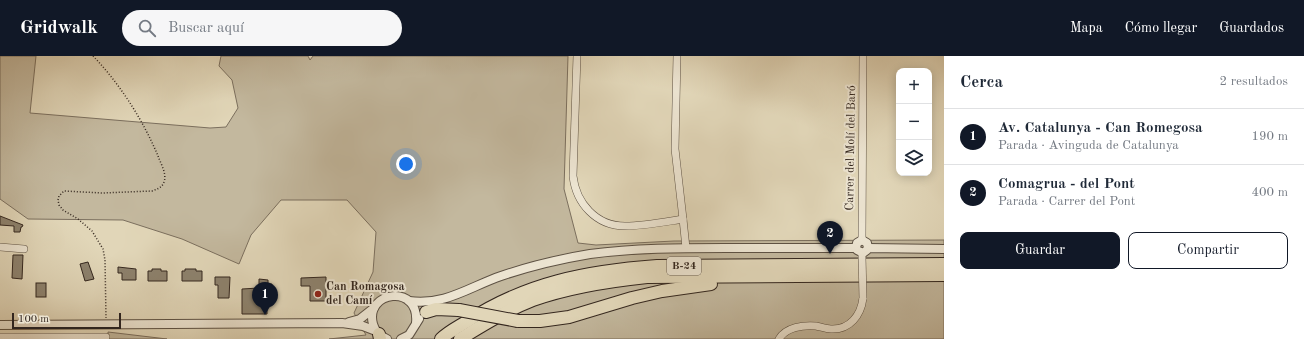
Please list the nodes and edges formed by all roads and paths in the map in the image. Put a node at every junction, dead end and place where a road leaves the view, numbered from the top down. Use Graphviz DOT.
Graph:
graph roads {
  1 [pos="93,56"];
  2 [pos="577,56"];
  3 [pos="677,56"];
  4 [pos="863,56"];
  5 [pos="683,219"];
  6 [pos="862,240"];
  7 [pos="0,247"];
  8 [pos="24,248"];
  9 [pos="686,248"];
  10 [pos="944,249"];
  11 [pos="862,251"];
  12 [pos="944,264"];
  13 [pos="944,275"];
  14 [pos="763,276"];
  15 [pos="443,300"];
  16 [pos="409,301"];
  17 [pos="374,308"];
  18 [pos="426,312"];
  19 [pos="342,323"];
  20 [pos="416,323"];
  21 [pos="78,324"];
  22 [pos="106,324"];
  23 [pos="0,325"];
  24 [pos="380,336"];
  25 [pos="0,337"];
  26 [pos="106,337"];
  27 [pos="78,338"];
  28 [pos="401,339"];
  29 [pos="441,339"];
  30 [pos="460,339"];
  31 [pos="779,339"];
  1 -- 22 [label="path"];
  2 -- 5 [label="street"];
  3 -- 5 [label="street"];
  4 -- 6 [label="street, Carrer del Molí del Baró"];
  5 -- 9 [label="street"];
  6 -- 11 [label="street"];
  7 -- 8 [label="street"];
  9 -- 11 [label="street"];
  9 -- 15 [label="street"];
  10 -- 11 [label="street"];
  11 -- 31 [label="street, bridge"];
  12 -- 29 [label="highway, B-24"];
  13 -- 14 [label="highway, B-24"];
  14 -- 18 [label="highway, bridge"];
  14 -- 30 [label="highway, B-24"];
  15 -- 16 [label="street"];
  15 -- 18 [label="street"];
  16 -- 17 [label="street"];
  16 -- 20 [label="street"];
  17 -- 19 [label="street"];
  17 -- 24 [label="street"];
  18 -- 20 [label="street"];
  19 -- 22 [label="street"];
  19 -- 24 [label="street"];
  20 -- 28 [label="street"];
  21 -- 22 [label="street"];
  21 -- 23 [label="street"];
  21 -- 27 [label="street"];
  25 -- 27 [label="street"];
  26 -- 27 [label="street"];
}
